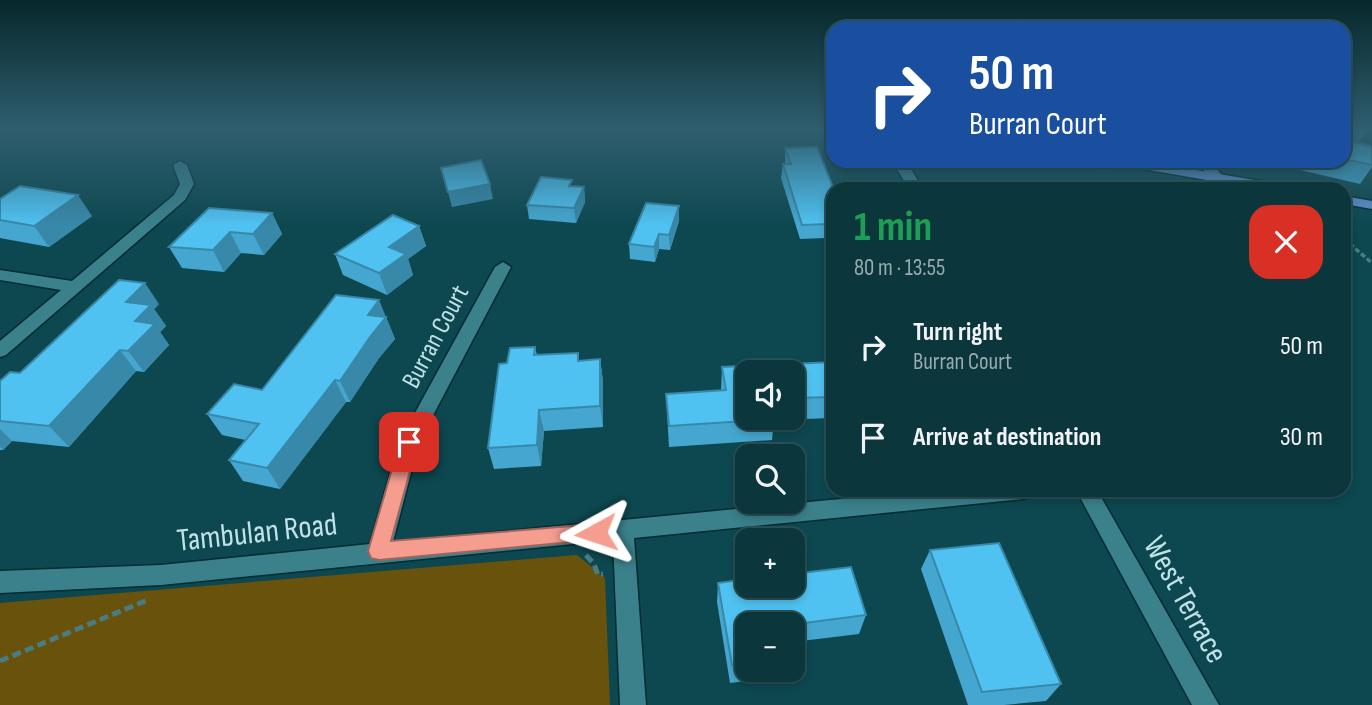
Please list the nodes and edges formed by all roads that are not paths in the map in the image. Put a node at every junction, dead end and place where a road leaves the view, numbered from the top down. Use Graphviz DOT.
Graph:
graph roads {
  1 [pos="180,165"];
  2 [pos="1180,168"];
  3 [pos="1209,168"];
  4 [pos="1216,177"];
  5 [pos="1244,182"];
  6 [pos="1351,201"];
  7 [pos="1372,205"];
  8 [pos="503,267"];
  9 [pos="0,275"];
  10 [pos="75,287"];
  11 [pos="0,351"];
  12 [pos="953,497"];
  13 [pos="1090,497"];
  14 [pos="623,530"];
  15 [pos="379,551"];
  16 [pos="0,582"];
  17 [pos="634,705"];
  18 [pos="1206,705"];
  1 -- 10 [label="street"];
  2 -- 4 [label="main road"];
  3 -- 4 [label="street"];
  4 -- 5 [label="main road"];
  6 -- 7 [label="main road"];
  8 -- 15 [label="street, Burran Court"];
  9 -- 10 [label="street"];
  10 -- 11 [label="street"];
  12 -- 14 [label="street, Tambulan Road"];
  13 -- 18 [label="street, West Terrace"];
  14 -- 15 [label="street, Tambulan Road"];
  14 -- 17 [label="street"];
  15 -- 16 [label="street, Tambulan Road"];
}
